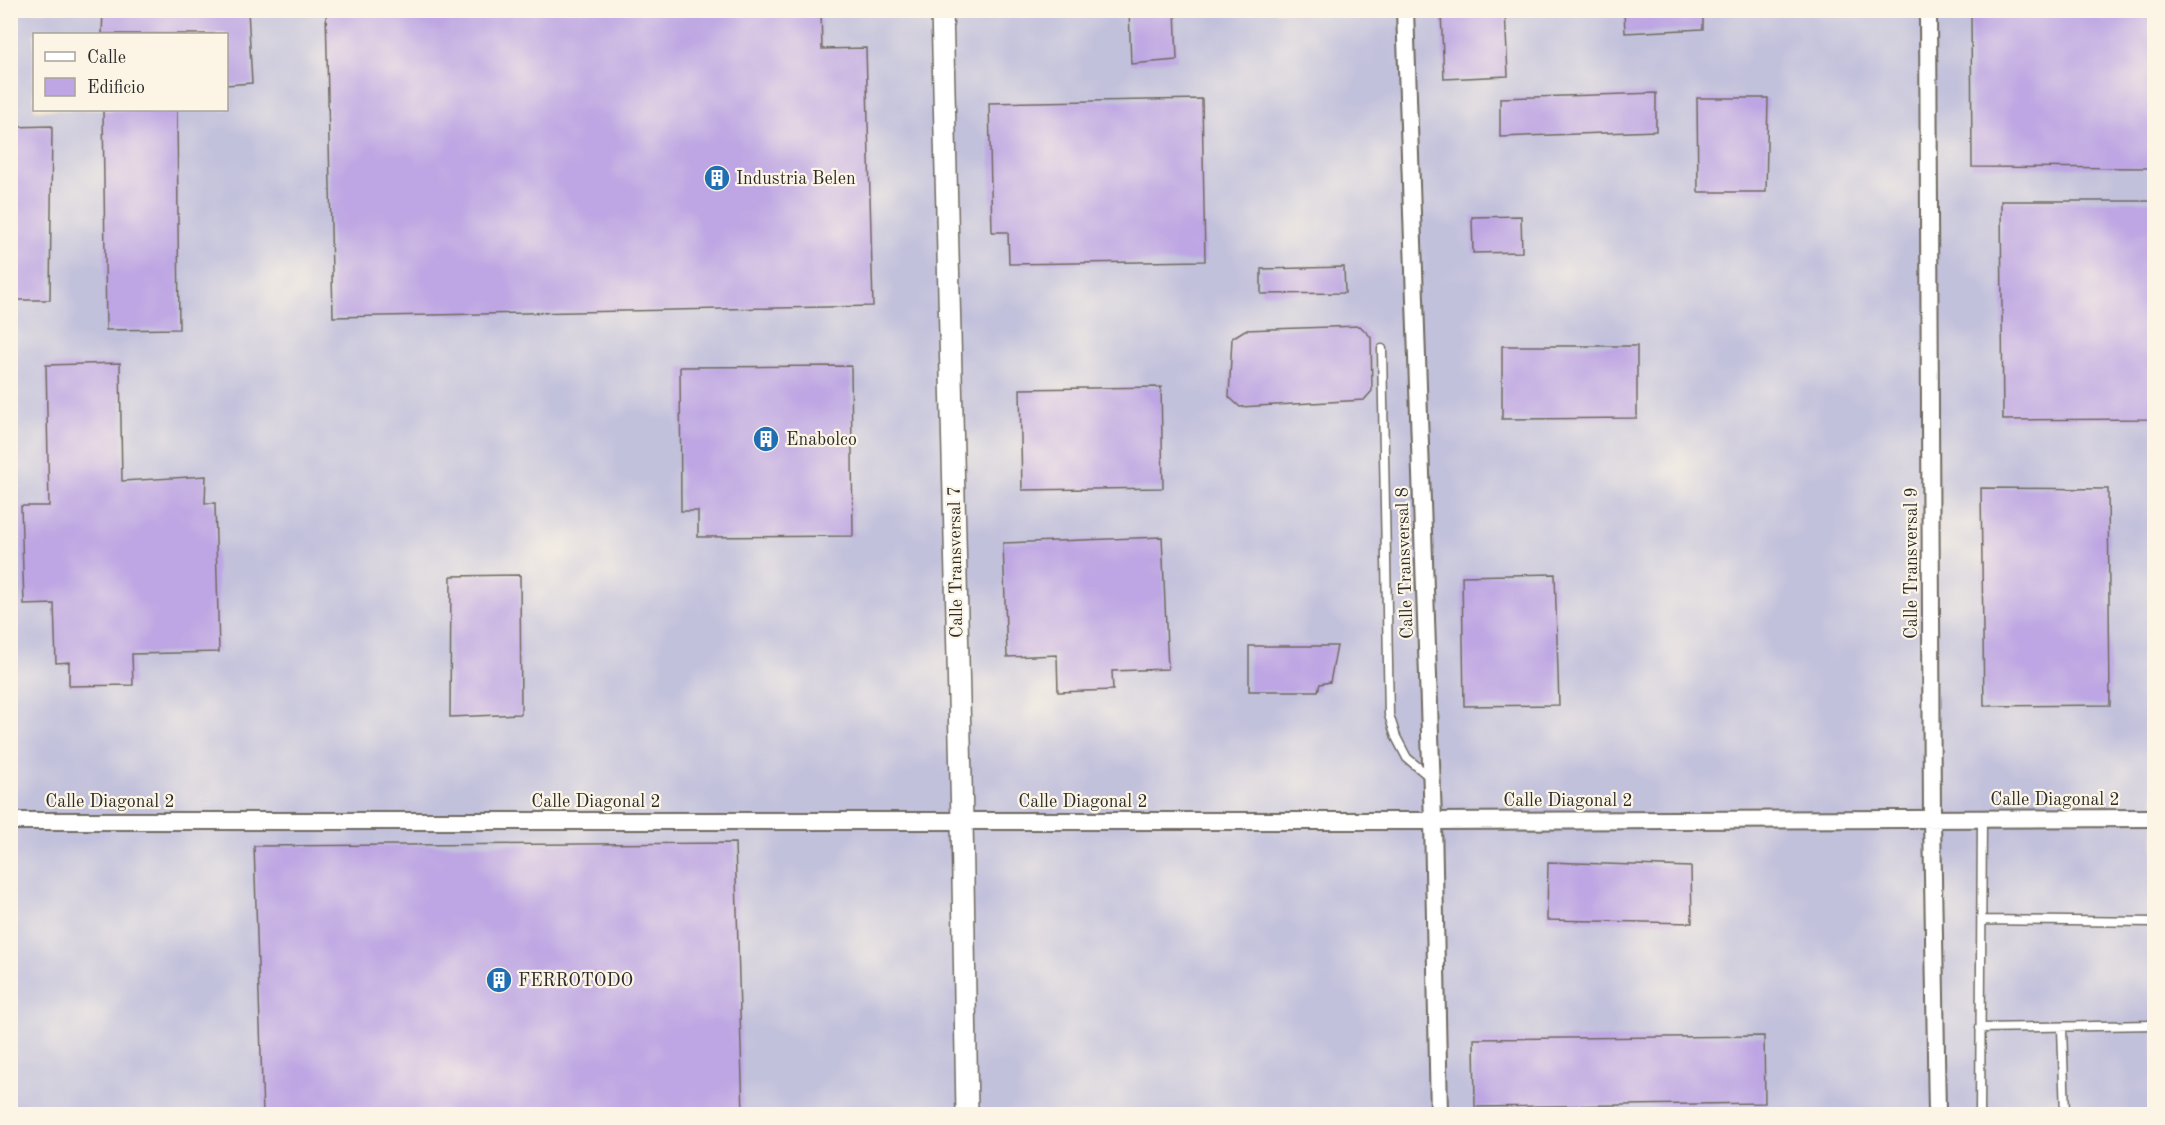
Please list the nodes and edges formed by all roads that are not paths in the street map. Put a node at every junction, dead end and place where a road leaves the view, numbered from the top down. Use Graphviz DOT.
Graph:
graph roads {
  1 [pos="942,10"];
  2 [pos="1405,10"];
  3 [pos="1928,10"];
  4 [pos="1382,350"];
  5 [pos="1431,778"];
  6 [pos="1932,818"];
  7 [pos="1982,818"];
  8 [pos="2154,818"];
  9 [pos="10,820"];
  10 [pos="962,820"];
  11 [pos="1433,821"];
  12 [pos="1983,920"];
  13 [pos="2154,922"];
  14 [pos="2154,1025"];
  15 [pos="1980,1028"];
  16 [pos="2062,1028"];
  17 [pos="967,1114"];
  18 [pos="1439,1114"];
  19 [pos="1937,1114"];
  20 [pos="1980,1114"];
  21 [pos="2065,1114"];
  1 -- 10 [label="street, Calle Transversal 7"];
  2 -- 5 [label="street, Calle Transversal 8"];
  3 -- 6 [label="street, Calle Transversal 9"];
  4 -- 5 [label="lane"];
  5 -- 11 [label="street, Calle Transversal 8"];
  6 -- 7 [label="street, Calle Diagonal 2"];
  6 -- 11 [label="street, Calle Diagonal 2"];
  6 -- 19 [label="street, Calle Transversal 9"];
  7 -- 8 [label="street, Calle Diagonal 2"];
  7 -- 12 [label="lane"];
  9 -- 10 [label="street, Calle Diagonal 2"];
  10 -- 11 [label="street, Calle Diagonal 2"];
  10 -- 17 [label="street, Calle Transversal 7"];
  11 -- 18 [label="street, Calle Transversal 8"];
  12 -- 13 [label="lane"];
  12 -- 15 [label="lane"];
  14 -- 16 [label="lane"];
  15 -- 16 [label="lane"];
  15 -- 20 [label="lane"];
  16 -- 21 [label="lane"];
}
